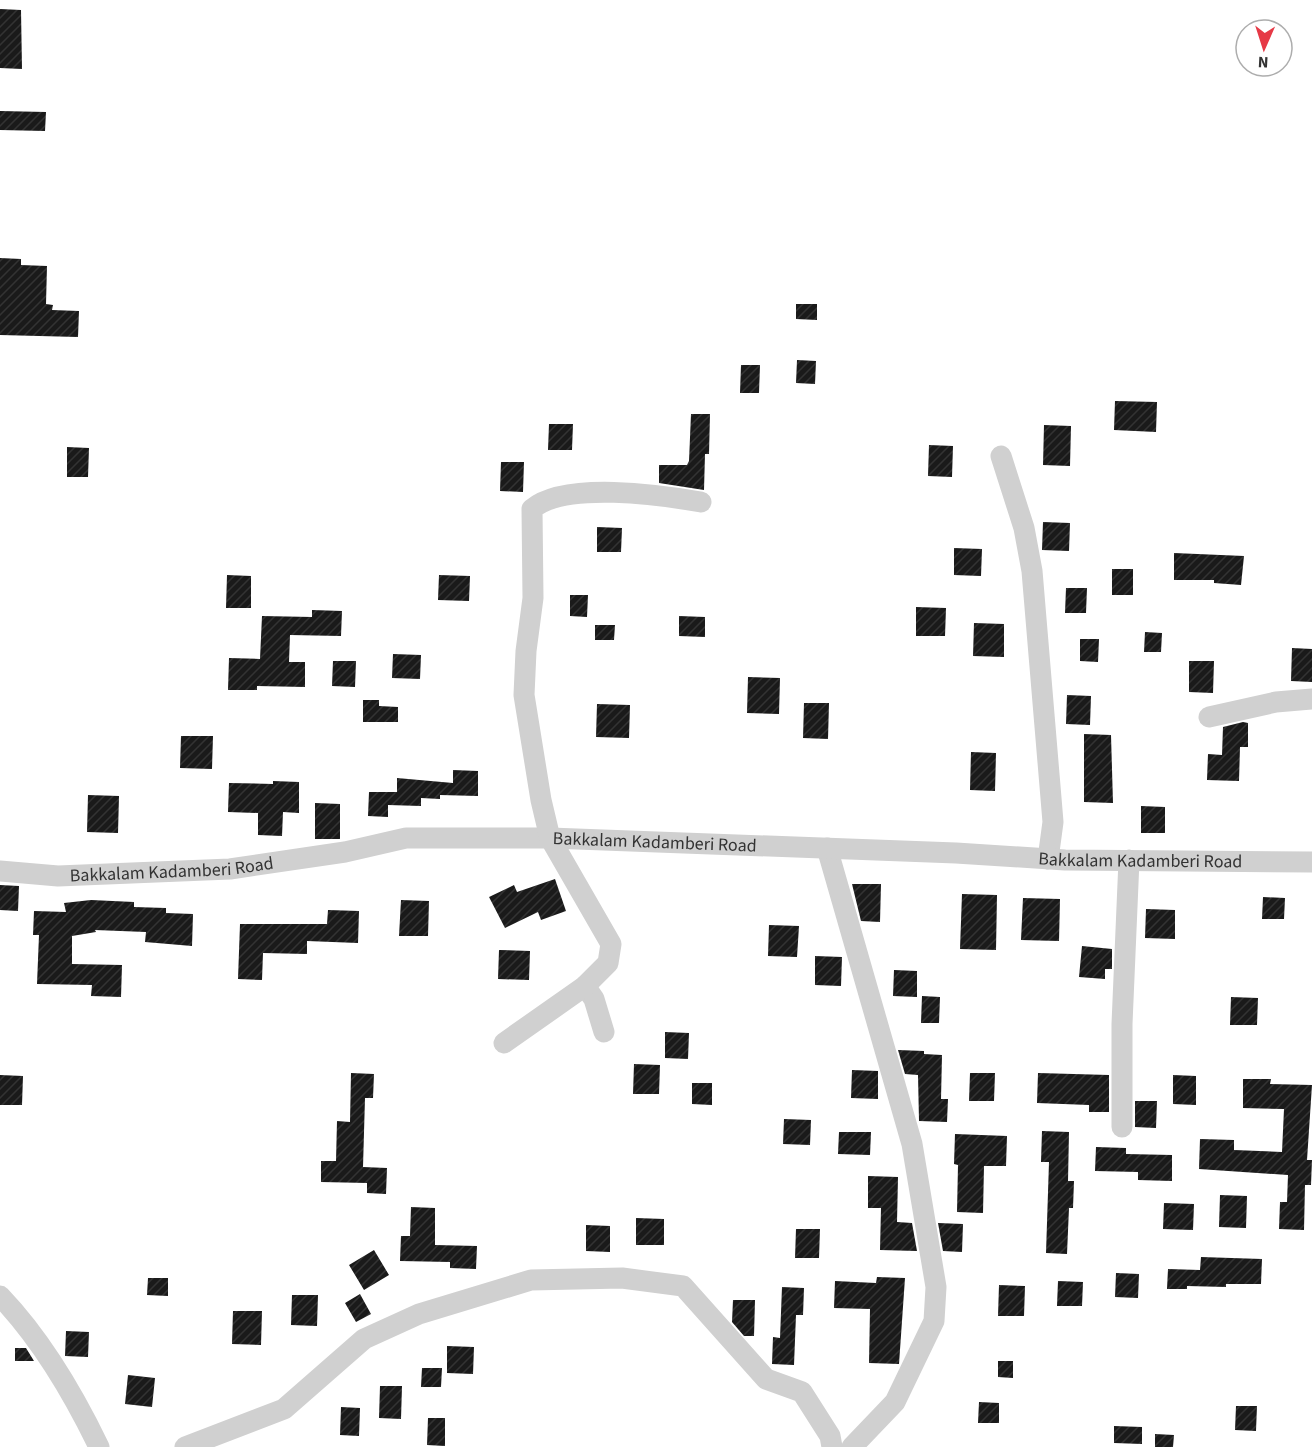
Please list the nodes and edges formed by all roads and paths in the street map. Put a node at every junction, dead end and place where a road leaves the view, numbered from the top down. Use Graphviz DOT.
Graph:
graph roads {
  1 [pos="1001,456"];
  2 [pos="701,502"];
  3 [pos="1312,699"];
  4 [pos="1209,717"];
  5 [pos="550,838"];
  6 [pos="827,848"];
  7 [pos="1048,859"];
  8 [pos="1129,860"];
  9 [pos="1312,862"];
  10 [pos="0,870"];
  11 [pos="585,986"];
  12 [pos="604,1032"];
  13 [pos="504,1043"];
  14 [pos="1122,1127"];
  15 [pos="0,1296"];
  16 [pos="99,1447"];
  17 [pos="185,1447"];
  18 [pos="832,1447"];
  19 [pos="852,1447"];
  1 -- 7 [label="street"];
  2 -- 5 [label="street"];
  3 -- 4 [label="street"];
  5 -- 6 [label="street, Bakkalam Kadamberi Road"];
  5 -- 10 [label="street, Bakkalam Kadamberi Road"];
  5 -- 11 [label="street"];
  6 -- 7 [label="street, Bakkalam Kadamberi Road"];
  6 -- 19 [label="street"];
  7 -- 8 [label="street, Bakkalam Kadamberi Road"];
  8 -- 9 [label="street, Bakkalam Kadamberi Road"];
  8 -- 14 [label="street"];
  11 -- 12 [label="street"];
  11 -- 13 [label="street"];
  15 -- 16 [label="street"];
  17 -- 18 [label="street"];
}
